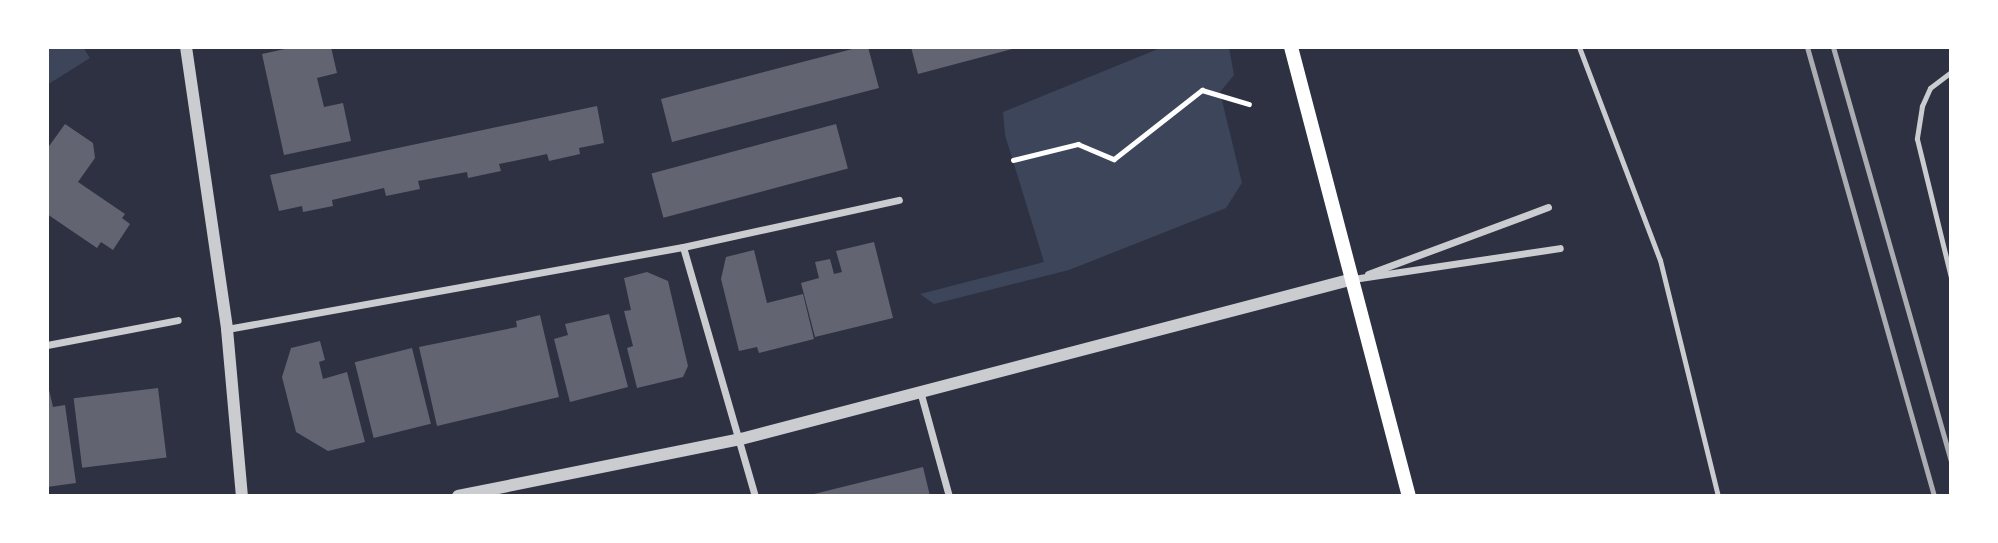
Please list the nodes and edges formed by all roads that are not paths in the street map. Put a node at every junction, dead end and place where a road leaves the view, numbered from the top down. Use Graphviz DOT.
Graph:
graph roads {
  1 [pos="186,47"];
  2 [pos="1291,47"];
  3 [pos="1579,47"];
  4 [pos="1951,72"];
  5 [pos="899,200"];
  6 [pos="1548,208"];
  7 [pos="683,247"];
  8 [pos="1560,248"];
  9 [pos="1951,277"];
  10 [pos="1353,279"];
  11 [pos="178,320"];
  12 [pos="227,329"];
  13 [pos="47,345"];
  14 [pos="920,391"];
  15 [pos="741,439"];
  16 [pos="242,496"];
  17 [pos="458,496"];
  18 [pos="755,496"];
  19 [pos="949,496"];
  20 [pos="1409,496"];
  21 [pos="1718,496"];
  1 -- 12 [label="street"];
  2 -- 10 [label="main road"];
  3 -- 21 [label="lane"];
  4 -- 9 [label="lane"];
  5 -- 7 [label="street"];
  6 -- 10 [label="street"];
  7 -- 12 [label="street"];
  7 -- 15 [label="street"];
  8 -- 10 [label="street"];
  10 -- 14 [label="street"];
  10 -- 20 [label="main road"];
  11 -- 13 [label="street"];
  12 -- 16 [label="street"];
  14 -- 15 [label="street"];
  14 -- 19 [label="street"];
  15 -- 17 [label="street"];
  15 -- 18 [label="street"];
}
